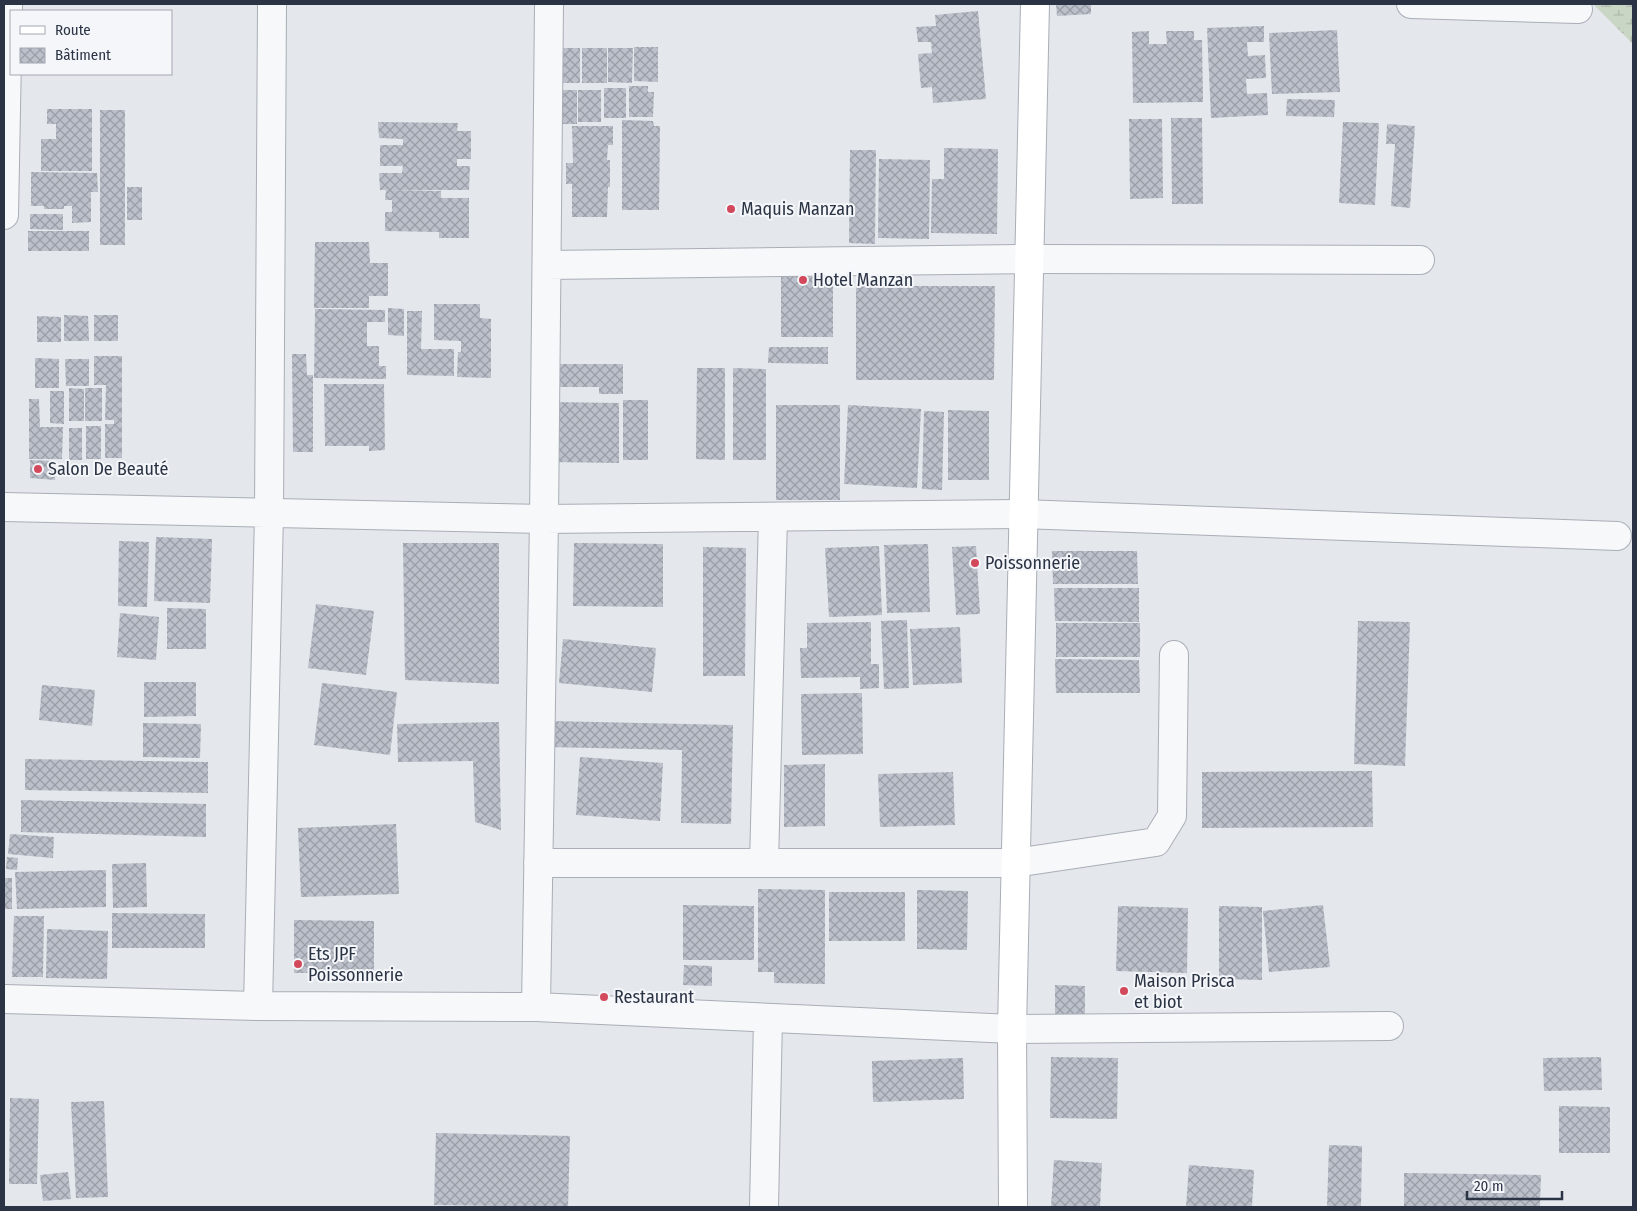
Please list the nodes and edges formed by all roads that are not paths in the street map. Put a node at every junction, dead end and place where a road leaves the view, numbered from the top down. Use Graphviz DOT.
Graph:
graph roads {
  1 [pos="8,4"];
  2 [pos="272,4"];
  3 [pos="549,4"];
  4 [pos="1035,4"];
  5 [pos="1411,4"];
  6 [pos="1578,9"];
  7 [pos="4,215"];
  8 [pos="1028,259"];
  9 [pos="1420,260"];
  10 [pos="546,265"];
  11 [pos="4,507"];
  12 [pos="269,513"];
  13 [pos="1022,514"];
  14 [pos="773,517"];
  15 [pos="544,519"];
  16 [pos="1617,536"];
  17 [pos="1174,655"];
  18 [pos="538,863"];
  19 [pos="764,863"];
  20 [pos="1015,863"];
  21 [pos="4,999"];
  22 [pos="258,1006"];
  23 [pos="536,1007"];
  24 [pos="768,1018"];
  25 [pos="1389,1026"];
  26 [pos="1012,1029"];
  27 [pos="764,1207"];
  28 [pos="1013,1207"];
  1 -- 7 [label="street"];
  2 -- 12 [label="street"];
  3 -- 10 [label="street"];
  4 -- 8 [label="street"];
  5 -- 6 [label="street"];
  8 -- 9 [label="street"];
  8 -- 10 [label="street"];
  8 -- 13 [label="street"];
  10 -- 15 [label="street"];
  11 -- 12 [label="street"];
  12 -- 15 [label="street"];
  12 -- 22 [label="street"];
  13 -- 14 [label="street"];
  13 -- 16 [label="street"];
  13 -- 20 [label="street"];
  14 -- 15 [label="street"];
  14 -- 19 [label="street"];
  15 -- 18 [label="street"];
  17 -- 20 [label="street"];
  18 -- 19 [label="street"];
  18 -- 23 [label="street"];
  19 -- 20 [label="street"];
  20 -- 26 [label="street"];
  21 -- 22 [label="street"];
  22 -- 23 [label="street"];
  23 -- 24 [label="street"];
  24 -- 26 [label="street"];
  24 -- 27 [label="street"];
  25 -- 26 [label="street"];
  26 -- 28 [label="street"];
}
